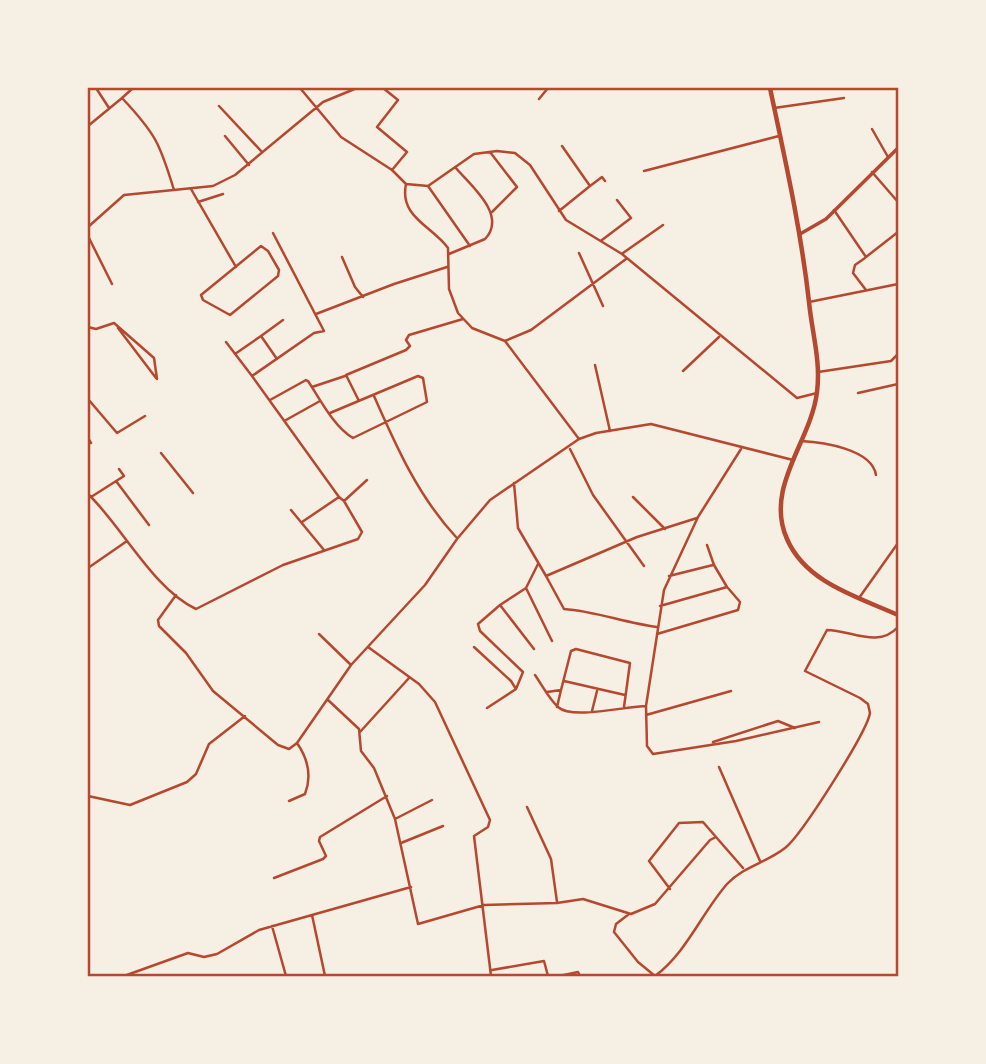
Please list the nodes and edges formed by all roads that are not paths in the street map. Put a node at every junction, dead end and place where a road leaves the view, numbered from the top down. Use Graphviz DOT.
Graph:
graph roads {
  1 [pos="96,88"];
  2 [pos="133,88"];
  3 [pos="300,88"];
  4 [pos="357,88"];
  5 [pos="383,88"];
  6 [pos="545,88"];
  7 [pos="770,88"];
  8 [pos="122,98"];
  9 [pos="844,98"];
  10 [pos="540,99"];
  11 [pos="219,106"];
  12 [pos="318,106"];
  13 [pos="774,108"];
  14 [pos="109,109"];
  15 [pos="88,126"];
  16 [pos="872,129"];
  17 [pos="225,136"];
  18 [pos="779,136"];
  19 [pos="562,146"];
  20 [pos="898,148"];
  21 [pos="263,152"];
  22 [pos="490,152"];
  23 [pos="888,157"];
  24 [pos="249,165"];
  25 [pos="455,167"];
  26 [pos="392,170"];
  27 [pos="644,172"];
  28 [pos="872,172"];
  29 [pos="605,181"];
  30 [pos="406,184"];
  31 [pos="428,186"];
  32 [pos="590,186"];
  33 [pos="191,189"];
  34 [pos="174,190"];
  35 [pos="223,194"];
  36 [pos="617,200"];
  37 [pos="198,202"];
  38 [pos="898,202"];
  39 [pos="834,210"];
  40 [pos="559,211"];
  41 [pos="492,212"];
  42 [pos="663,225"];
  43 [pos="88,227"];
  44 [pos="898,232"];
  45 [pos="273,233"];
  46 [pos="800,234"];
  47 [pos="88,236"];
  48 [pos="601,240"];
  49 [pos="470,246"];
  50 [pos="579,253"];
  51 [pos="449,254"];
  52 [pos="622,254"];
  53 [pos="342,257"];
  54 [pos="866,257"];
  55 [pos="627,258"];
  56 [pos="236,267"];
  57 [pos="447,267"];
  58 [pos="290,270"];
  59 [pos="280,274"];
  60 [pos="594,282"];
  61 [pos="111,284"];
  62 [pos="898,284"];
  63 [pos="866,290"];
  64 [pos="363,298"];
  65 [pos="809,302"];
  66 [pos="603,306"];
  67 [pos="315,314"];
  68 [pos="463,319"];
  69 [pos="283,320"];
  70 [pos="114,323"];
  71 [pos="88,327"];
  72 [pos="261,336"];
  73 [pos="719,337"];
  74 [pos="505,341"];
  75 [pos="226,342"];
  76 [pos="235,354"];
  77 [pos="898,357"];
  78 [pos="277,359"];
  79 [pos="595,365"];
  80 [pos="683,371"];
  81 [pos="818,372"];
  82 [pos="346,375"];
  83 [pos="252,376"];
  84 [pos="898,384"];
  85 [pos="312,387"];
  86 [pos="817,393"];
  87 [pos="858,393"];
  88 [pos="374,396"];
  89 [pos="88,399"];
  90 [pos="270,400"];
  91 [pos="321,400"];
  92 [pos="359,401"];
  93 [pos="330,413"];
  94 [pos="145,416"];
  95 [pos="286,420"];
  96 [pos="386,422"];
  97 [pos="610,431"];
  98 [pos="88,438"];
  99 [pos="579,439"];
  100 [pos="801,441"];
  101 [pos="91,443"];
  102 [pos="570,449"];
  103 [pos="741,449"];
  104 [pos="161,453"];
  105 [pos="793,460"];
  106 [pos="118,469"];
  107 [pos="876,475"];
  108 [pos="367,480"];
  109 [pos="116,481"];
  110 [pos="514,483"];
  111 [pos="193,493"];
  112 [pos="89,495"];
  113 [pos="339,497"];
  114 [pos="633,497"];
  115 [pos="344,501"];
  116 [pos="291,510"];
  117 [pos="698,517"];
  118 [pos="302,522"];
  119 [pos="149,525"];
  120 [pos="664,529"];
  121 [pos="457,538"];
  122 [pos="127,541"];
  123 [pos="628,541"];
  124 [pos="898,544"];
  125 [pos="707,545"];
  126 [pos="324,550"];
  127 [pos="538,564"];
  128 [pos="713,565"];
  129 [pos="644,566"];
  130 [pos="88,568"];
  131 [pos="546,576"];
  132 [pos="669,576"];
  133 [pos="727,587"];
  134 [pos="526,588"];
  135 [pos="176,595"];
  136 [pos="859,598"];
  137 [pos="500,605"];
  138 [pos="660,606"];
  139 [pos="898,615"];
  140 [pos="657,627"];
  141 [pos="898,627"];
  142 [pos="319,634"];
  143 [pos="657,634"];
  144 [pos="552,641"];
  145 [pos="368,647"];
  146 [pos="474,647"];
  147 [pos="534,649"];
  148 [pos="351,664"];
  149 [pos="535,675"];
  150 [pos="409,678"];
  151 [pos="564,681"];
  152 [pos="516,689"];
  153 [pos="561,690"];
  154 [pos="597,691"];
  155 [pos="732,691"];
  156 [pos="547,692"];
  157 [pos="625,695"];
  158 [pos="328,700"];
  159 [pos="624,706"];
  160 [pos="646,706"];
  161 [pos="557,707"];
  162 [pos="487,708"];
  163 [pos="592,711"];
  164 [pos="646,715"];
  165 [pos="245,716"];
  166 [pos="819,722"];
  167 [pos="795,728"];
  168 [pos="360,732"];
  169 [pos="297,743"];
  170 [pos="709,743"];
  171 [pos="719,767"];
  172 [pos="88,796"];
  173 [pos="387,796"];
  174 [pos="432,800"];
  175 [pos="289,801"];
  176 [pos="527,807"];
  177 [pos="395,819"];
  178 [pos="443,826"];
  179 [pos="716,837"];
  180 [pos="401,843"];
  181 [pos="760,861"];
  182 [pos="743,869"];
  183 [pos="274,878"];
  184 [pos="411,887"];
  185 [pos="670,889"];
  186 [pos="557,903"];
  187 [pos="484,905"];
  188 [pos="629,914"];
  189 [pos="312,915"];
  190 [pos="272,926"];
  191 [pos="491,970"];
  192 [pos="124,976"];
  193 [pos="286,976"];
  194 [pos="325,976"];
  195 [pos="491,976"];
  196 [pos="548,976"];
  197 [pos="559,976"];
  198 [pos="580,976"];
  1 -- 14 [label="street"];
  2 -- 8 [label="street"];
  3 -- 12 [label="street"];
  4 -- 12 [label="street"];
  5 -- 26 [label="street"];
  6 -- 10 [label="street"];
  7 -- 13 [label="highway"];
  8 -- 14 [label="street"];
  8 -- 34 [label="street"];
  9 -- 13 [label="street"];
  11 -- 21 [label="street"];
  12 -- 21 [label="street"];
  12 -- 26 [label="street"];
  13 -- 18 [label="highway"];
  14 -- 15 [label="street"];
  16 -- 23 [label="street"];
  17 -- 24 [label="street"];
  18 -- 27 [label="street"];
  18 -- 46 [label="highway"];
  19 -- 32 [label="street"];
  20 -- 23 [label="street"];
  21 -- 24 [label="street"];
  22 -- 25 [label="street"];
  22 -- 40 [label="street"];
  22 -- 41 [label="street"];
  23 -- 28 [label="street"];
  24 -- 33 [label="street"];
  25 -- 31 [label="street"];
  25 -- 41 [label="street"];
  26 -- 30 [label="street"];
  28 -- 38 [label="street"];
  28 -- 39 [label="street"];
  29 -- 32 [label="street"];
  30 -- 31 [label="street"];
  30 -- 51 [label="street"];
  31 -- 49 [label="street"];
  32 -- 40 [label="street"];
  33 -- 34 [label="street"];
  33 -- 37 [label="street"];
  34 -- 43 [label="street"];
  35 -- 37 [label="street"];
  36 -- 48 [label="street"];
  37 -- 56 [label="street"];
  39 -- 46 [label="street"];
  39 -- 54 [label="street"];
  40 -- 48 [label="street"];
  41 -- 49 [label="street"];
  42 -- 52 [label="street"];
  44 -- 54 [label="street"];
  45 -- 58 [label="street"];
  46 -- 65 [label="highway"];
  47 -- 61 [label="street"];
  48 -- 52 [label="street"];
  49 -- 51 [label="street"];
  50 -- 60 [label="street"];
  51 -- 57 [label="street"];
  52 -- 55 [label="street"];
  53 -- 64 [label="street"];
  54 -- 63 [label="street"];
  55 -- 60 [label="street"];
  55 -- 73 [label="street"];
  56 -- 59 [label="street"];
  56 -- 59 [label="street"];
  57 -- 64 [label="street"];
  57 -- 68 [label="street"];
  58 -- 59 [label="street"];
  58 -- 67 [label="street"];
  60 -- 66 [label="street"];
  60 -- 74 [label="street"];
  62 -- 63 [label="street"];
  63 -- 65 [label="street"];
  64 -- 67 [label="street"];
  65 -- 81 [label="highway"];
  67 -- 78 [label="street"];
  68 -- 74 [label="street"];
  68 -- 82 [label="street"];
  69 -- 72 [label="street"];
  70 -- 70 [label="street"];
  70 -- 71 [label="street"];
  72 -- 76 [label="street"];
  72 -- 78 [label="street"];
  73 -- 80 [label="street"];
  73 -- 86 [label="street"];
  74 -- 99 [label="street"];
  75 -- 76 [label="street"];
  76 -- 83 [label="street"];
  77 -- 81 [label="street"];
  78 -- 83 [label="street"];
  79 -- 97 [label="street"];
  81 -- 86 [label="highway"];
  82 -- 85 [label="street"];
  82 -- 92 [label="street"];
  83 -- 90 [label="street"];
  84 -- 87 [label="street"];
  85 -- 90 [label="street"];
  85 -- 91 [label="street"];
  86 -- 100 [label="highway"];
  88 -- 92 [label="street"];
  88 -- 96 [label="street"];
  88 -- 96 [label="street"];
  89 -- 94 [label="street"];
  90 -- 95 [label="street"];
  91 -- 93 [label="street"];
  91 -- 95 [label="street"];
  92 -- 93 [label="street"];
  93 -- 96 [label="street"];
  95 -- 113 [label="street"];
  96 -- 121 [label="street"];
  97 -- 99 [label="street"];
  97 -- 103 [label="street"];
  98 -- 101 [label="street"];
  99 -- 102 [label="street"];
  100 -- 105 [label="highway"];
  100 -- 107 [label="street"];
  102 -- 110 [label="street"];
  102 -- 123 [label="street"];
  103 -- 105 [label="street"];
  103 -- 117 [label="street"];
  104 -- 111 [label="street"];
  105 -- 136 [label="highway"];
  106 -- 109 [label="street"];
  108 -- 115 [label="street"];
  109 -- 112 [label="street"];
  109 -- 119 [label="street"];
  110 -- 121 [label="street"];
  110 -- 127 [label="street"];
  112 -- 122 [label="street"];
  113 -- 115 [label="street"];
  113 -- 118 [label="street"];
  114 -- 120 [label="street"];
  115 -- 126 [label="street"];
  116 -- 118 [label="street"];
  117 -- 120 [label="street"];
  117 -- 132 [label="street"];
  118 -- 126 [label="street"];
  120 -- 123 [label="street"];
  121 -- 145 [label="street"];
  122 -- 130 [label="street"];
  122 -- 135 [label="street"];
  123 -- 129 [label="street"];
  123 -- 131 [label="street"];
  124 -- 136 [label="street"];
  125 -- 128 [label="street"];
  126 -- 135 [label="street"];
  127 -- 131 [label="street"];
  127 -- 134 [label="street"];
  128 -- 132 [label="street"];
  128 -- 133 [label="street"];
  131 -- 140 [label="street"];
  132 -- 138 [label="street"];
  133 -- 138 [label="street"];
  133 -- 143 [label="street"];
  134 -- 137 [label="street"];
  134 -- 144 [label="street"];
  135 -- 165 [label="street"];
  136 -- 139 [label="highway"];
  137 -- 147 [label="street"];
  137 -- 152 [label="street"];
  138 -- 140 [label="street"];
  140 -- 143 [label="street"];
  141 -- 181 [label="street"];
  142 -- 148 [label="street"];
  143 -- 160 [label="street"];
  145 -- 148 [label="street"];
  145 -- 150 [label="street"];
  146 -- 152 [label="street"];
  148 -- 158 [label="street"];
  149 -- 156 [label="street"];
  150 -- 168 [label="street"];
  150 -- 187 [label="street"];
  151 -- 153 [label="street"];
  151 -- 154 [label="street"];
  151 -- 157 [label="street"];
  152 -- 162 [label="street"];
  153 -- 156 [label="street"];
  153 -- 161 [label="street"];
  154 -- 157 [label="street"];
  154 -- 163 [label="street"];
  155 -- 164 [label="street"];
  156 -- 161 [label="street"];
  157 -- 159 [label="street"];
  158 -- 168 [label="street"];
  158 -- 169 [label="street"];
  159 -- 160 [label="street"];
  159 -- 163 [label="street"];
  160 -- 164 [label="street"];
  161 -- 163 [label="street"];
  164 -- 170 [label="street"];
  165 -- 169 [label="street"];
  165 -- 172 [label="street"];
  166 -- 167 [label="street"];
  167 -- 170 [label="street"];
  167 -- 170 [label="street"];
  168 -- 173 [label="street"];
  169 -- 175 [label="street"];
  171 -- 181 [label="street"];
  173 -- 177 [label="street"];
  173 -- 183 [label="street"];
  174 -- 177 [label="street"];
  176 -- 186 [label="street"];
  177 -- 180 [label="street"];
  178 -- 180 [label="street"];
  179 -- 182 [label="street"];
  179 -- 185 [label="street"];
  179 -- 185 [label="street"];
  180 -- 184 [label="street"];
  181 -- 182 [label="street"];
  182 -- 188 [label="street"];
  184 -- 187 [label="street"];
  184 -- 189 [label="street"];
  185 -- 188 [label="street"];
  186 -- 187 [label="street"];
  186 -- 188 [label="street"];
  187 -- 191 [label="street"];
  189 -- 190 [label="street"];
  189 -- 194 [label="street"];
  190 -- 192 [label="street"];
  190 -- 193 [label="street"];
  191 -- 195 [label="street"];
  191 -- 196 [label="street"];
  197 -- 198 [label="street"];
}
